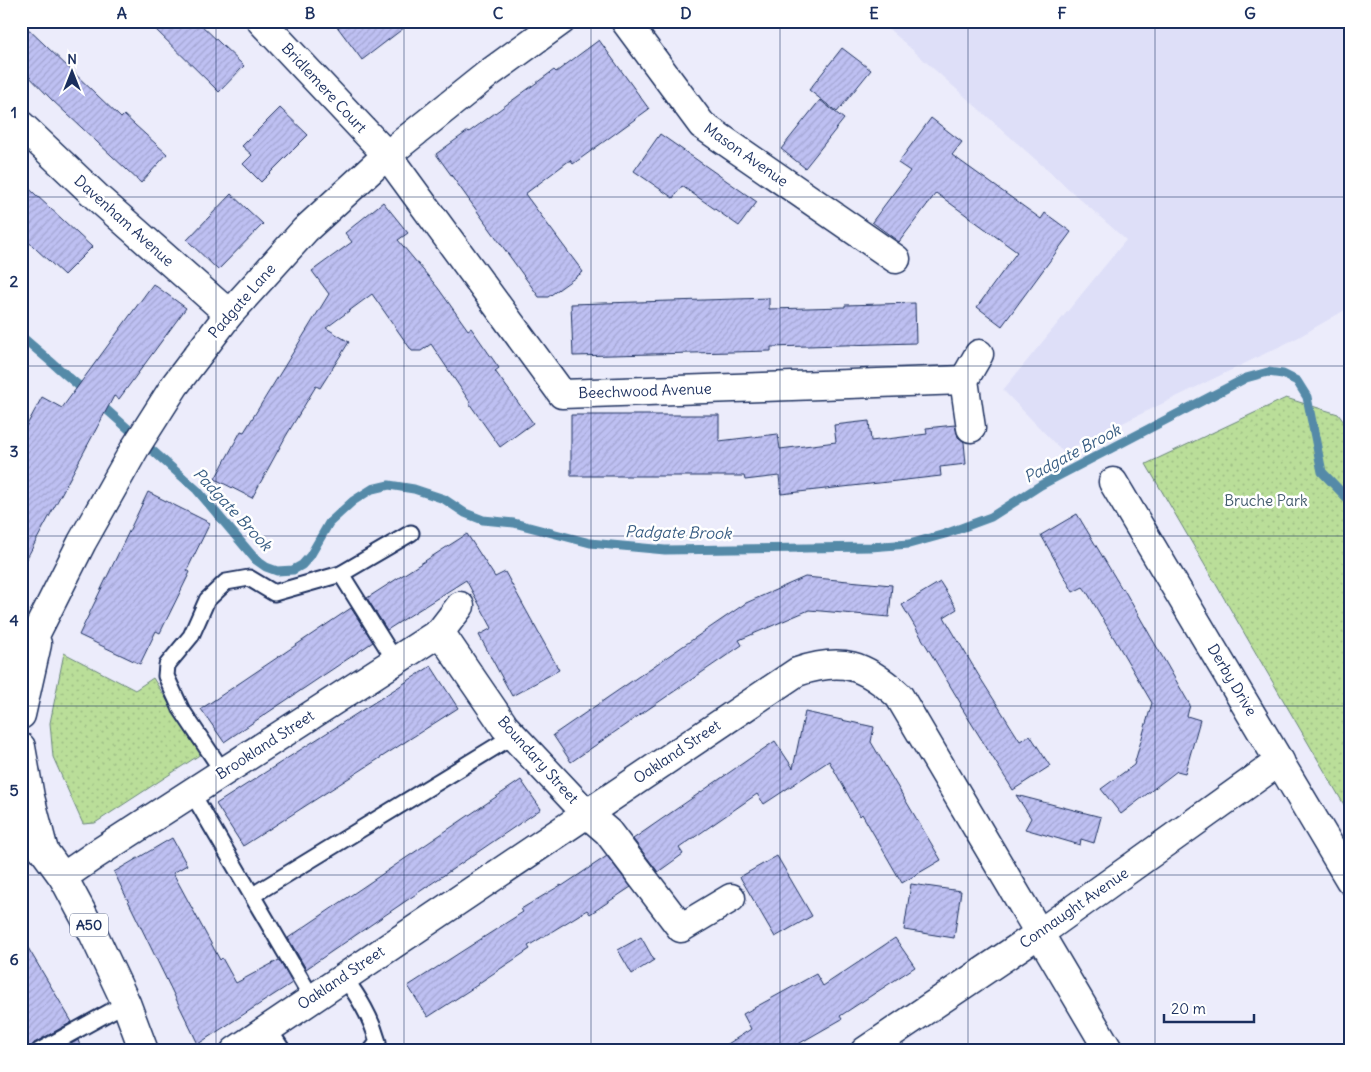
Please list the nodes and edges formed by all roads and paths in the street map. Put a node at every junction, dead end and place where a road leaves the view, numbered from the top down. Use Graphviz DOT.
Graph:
graph roads {
  1 [pos="261,21"];
  2 [pos="561,21"];
  3 [pos="625,21"];
  4 [pos="21,125"];
  5 [pos="387,155"];
  6 [pos="896,259"];
  7 [pos="229,314"];
  8 [pos="979,354"];
  9 [pos="964,380"];
  10 [pos="971,428"];
  11 [pos="1113,482"];
  12 [pos="411,533"];
  13 [pos="341,574"];
  14 [pos="460,606"];
  15 [pos="41,625"];
  16 [pos="440,632"];
  17 [pos="396,662"];
  18 [pos="21,663"];
  19 [pos="21,715"];
  20 [pos="512,736"];
  21 [pos="21,747"];
  22 [pos="1280,761"];
  23 [pos="223,772"];
  24 [pos="192,793"];
  25 [pos="586,813"];
  26 [pos="21,825"];
  27 [pos="44,851"];
  28 [pos="63,877"];
  29 [pos="1350,880"];
  30 [pos="253,896"];
  31 [pos="731,898"];
  32 [pos="1040,933"];
  33 [pos="344,977"];
  34 [pos="312,998"];
  35 [pos="126,1003"];
  36 [pos="268,1028"];
  37 [pos="39,1051"];
  38 [pos="144,1051"];
  39 [pos="235,1051"];
  40 [pos="283,1051"];
  41 [pos="371,1051"];
  42 [pos="865,1051"];
  43 [pos="1109,1051"];
  1 -- 5 [label="street, Bridlemere Court"];
  2 -- 5 [label="street, Padgate Lane"];
  3 -- 6 [label="street, Mason Avenue"];
  4 -- 7 [label="street, Davenham Avenue"];
  5 -- 7 [label="street, Padgate Lane"];
  5 -- 9 [label="street, Beechwood Avenue"];
  7 -- 15 [label="street, Padgate Lane"];
  8 -- 9 [label="street"];
  9 -- 10 [label="street"];
  11 -- 22 [label="street, Derby Drive"];
  12 -- 13 [label="lane"];
  13 -- 17 [label="lane"];
  13 -- 23 [label="lane"];
  14 -- 16 [label="street, Brookland Street"];
  15 -- 18 [label="street, Padgate Lane"];
  15 -- 19 [label="street"];
  16 -- 17 [label="street, Brookland Street"];
  16 -- 20 [label="street, Boundary Street"];
  17 -- 23 [label="street, Brookland Street"];
  20 -- 25 [label="street, Boundary Street"];
  20 -- 30 [label="lane"];
  21 -- 27 [label="street"];
  22 -- 29 [label="street, Derby Drive"];
  22 -- 32 [label="street, Connaught Avenue"];
  23 -- 24 [label="street, Brookland Street"];
  24 -- 28 [label="street, Brookland Street"];
  24 -- 30 [label="lane"];
  25 -- 31 [label="street, Boundary Street"];
  25 -- 32 [label="street, Oakland Street"];
  25 -- 33 [label="street, Oakland Street"];
  26 -- 27 [label="street, A50"];
  27 -- 28 [label="street, A50"];
  28 -- 35 [label="street, A50"];
  30 -- 34 [label="lane"];
  32 -- 42 [label="street, Connaught Avenue"];
  32 -- 43 [label="street, Oakland Street"];
  33 -- 34 [label="street, Oakland Street"];
  33 -- 41 [label="lane"];
  34 -- 36 [label="street, Oakland Street"];
  35 -- 37 [label="lane"];
  35 -- 38 [label="street, A50"];
  36 -- 39 [label="street, Oakland Street"];
  36 -- 40 [label="lane"];
}
